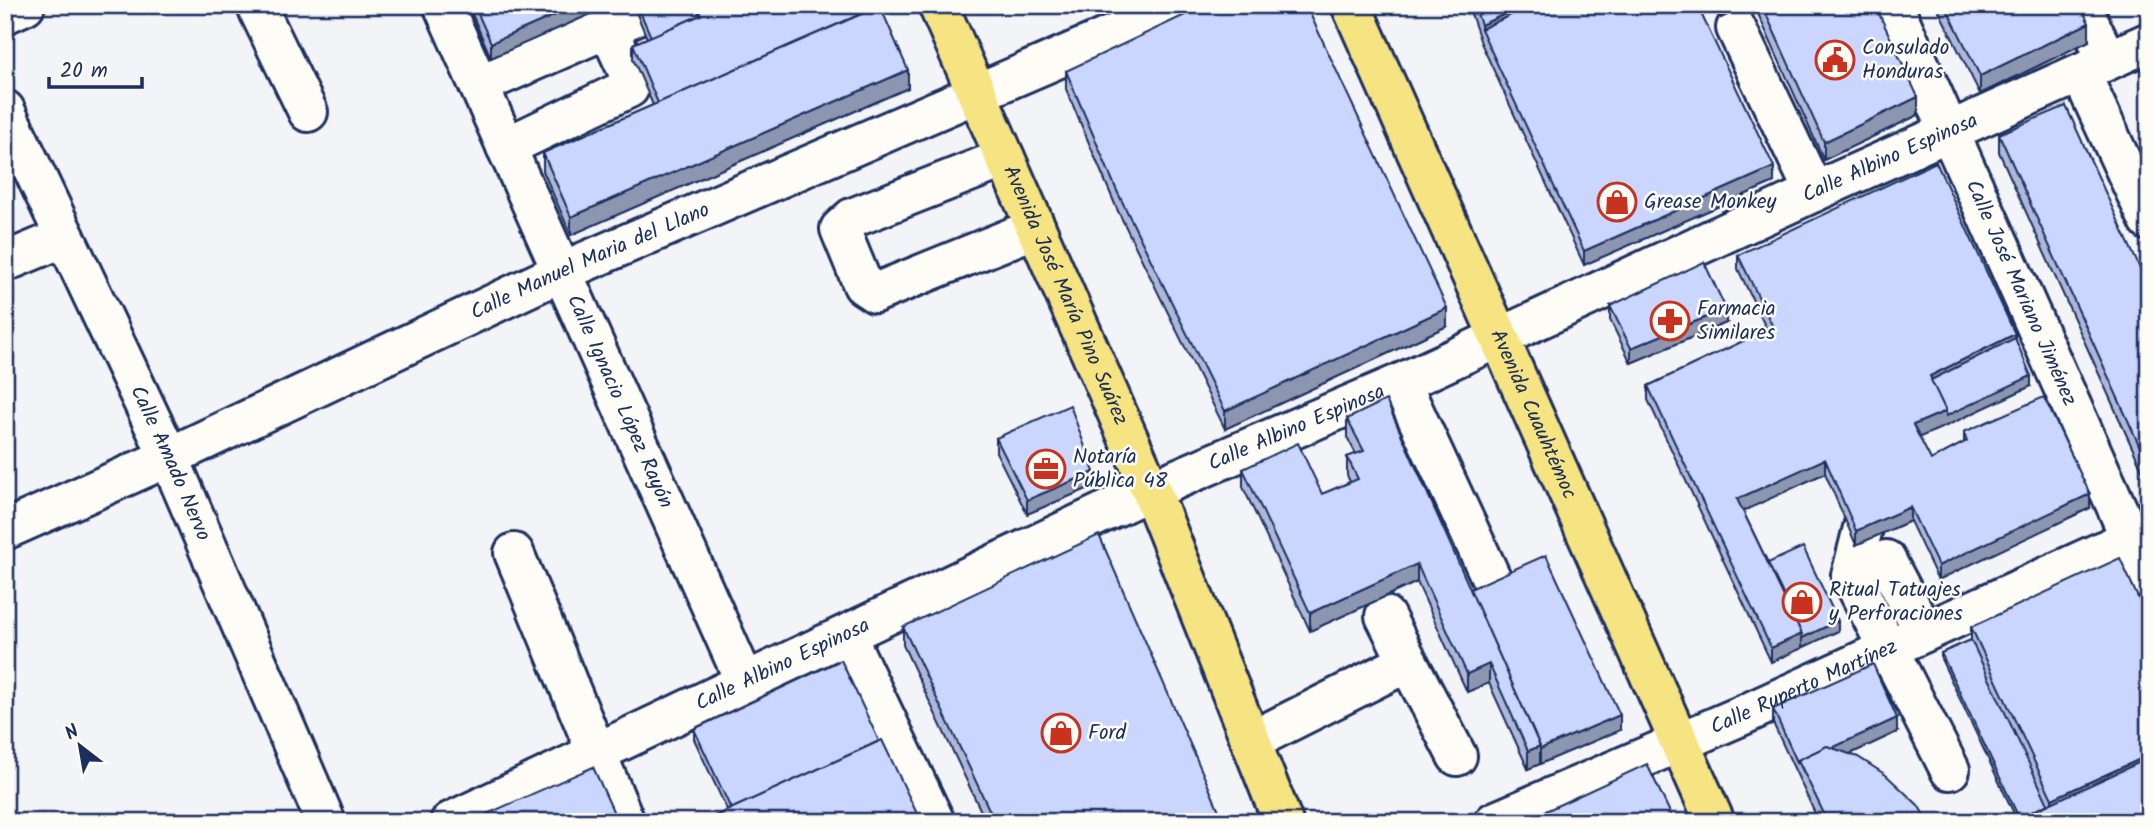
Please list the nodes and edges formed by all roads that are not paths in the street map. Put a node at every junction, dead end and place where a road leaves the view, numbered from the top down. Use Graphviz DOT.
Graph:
graph roads {
  1 [pos="25,5"];
  2 [pos="256,5"];
  3 [pos="443,5"];
  4 [pos="938,5"];
  5 [pos="1351,5"];
  6 [pos="1893,5"];
  7 [pos="2081,5"];
  8 [pos="1159,10"];
  9 [pos="5,14"];
  10 [pos="1736,28"];
  11 [pos="2149,42"];
  12 [pos="2094,67"];
  13 [pos="479,85"];
  14 [pos="978,95"];
  15 [pos="5,110"];
  16 [pos="308,112"];
  17 [pos="1951,132"];
  18 [pos="506,147"];
  19 [pos="1005,158"];
  20 [pos="1814,191"];
  21 [pos="2149,221"];
  22 [pos="1036,228"];
  23 [pos="65,237"];
  24 [pos="5,262"];
  25 [pos="561,272"];
  26 [pos="1498,338"];
  27 [pos="1401,383"];
  28 [pos="1881,456"];
  29 [pos="169,457"];
  30 [pos="1151,490"];
  31 [pos="5,530"];
  32 [pos="2140,534"];
  33 [pos="513,553"];
  34 [pos="1851,576"];
  35 [pos="1492,580"];
  36 [pos="2149,580"];
  37 [pos="1385,616"];
  38 [pos="1924,632"];
  39 [pos="846,635"];
  40 [pos="1887,649"];
  41 [pos="1408,662"];
  42 [pos="745,682"];
  43 [pos="1251,741"];
  44 [pos="1677,742"];
  45 [pos="596,754"];
  46 [pos="1457,757"];
  47 [pos="1950,770"];
  48 [pos="326,822"];
  49 [pos="450,822"];
  50 [pos="625,822"];
  51 [pos="935,822"];
  52 [pos="1283,822"];
  53 [pos="1494,822"];
  54 [pos="1715,822"];
  1 -- 9 [label="street"];
  2 -- 16 [label="street"];
  3 -- 13 [label="street, Calle Ignacio López Rayón"];
  4 -- 14 [label="highway, Avenida José María Pino Suárez"];
  5 -- 26 [label="highway, Avenida Cuauhtémoc"];
  6 -- 17 [label="street, Calle José Mariano Jiménez"];
  7 -- 12 [label="street"];
  8 -- 14 [label="street, Calle Manuel Maria del Llano"];
  10 -- 20 [label="street"];
  11 -- 12 [label="street, Calle Albino Espinosa"];
  12 -- 17 [label="street, Calle Albino Espinosa"];
  12 -- 21 [label="street"];
  13 -- 18 [label="street, Calle Ignacio López Rayón"];
  13 -- 18 [label="street"];
  14 -- 19 [label="highway, Avenida José María Pino Suárez"];
  14 -- 25 [label="street, Calle Manuel Maria del Llano"];
  15 -- 23 [label="street, Calle Amado Nervo"];
  17 -- 20 [label="street, Calle Albino Espinosa"];
  17 -- 32 [label="street, Calle José Mariano Jiménez"];
  18 -- 25 [label="street, Calle Ignacio López Rayón"];
  19 -- 22 [label="highway, Avenida José María Pino Suárez"];
  19 -- 22 [label="street"];
  20 -- 26 [label="street, Calle Albino Espinosa"];
  22 -- 30 [label="highway, Avenida José María Pino Suárez"];
  23 -- 24 [label="street"];
  23 -- 29 [label="street, Calle Amado Nervo"];
  25 -- 29 [label="street, Calle Manuel Maria del Llano"];
  25 -- 42 [label="street, Calle Ignacio López Rayón"];
  26 -- 27 [label="street, Calle Albino Espinosa"];
  26 -- 44 [label="highway, Avenida Cuauhtémoc"];
  27 -- 30 [label="street, Calle Albino Espinosa"];
  27 -- 35 [label="street"];
  28 -- 34 [label="street"];
  29 -- 31 [label="street, Calle Manuel Maria del Llano"];
  29 -- 48 [label="street, Calle Amado Nervo"];
  30 -- 39 [label="street, Calle Albino Espinosa"];
  30 -- 43 [label="highway, Avenida José María Pino Suárez"];
  32 -- 36 [label="street, Calle José Mariano Jiménez"];
  32 -- 38 [label="street, Calle Ruperto Martínez"];
  33 -- 45 [label="street"];
  34 -- 38 [label="street"];
  34 -- 40 [label="street"];
  37 -- 41 [label="street"];
  38 -- 40 [label="street, Calle Ruperto Martínez"];
  39 -- 42 [label="street, Calle Albino Espinosa"];
  39 -- 51 [label="street"];
  40 -- 44 [label="street, Calle Ruperto Martínez"];
  40 -- 47 [label="street"];
  41 -- 43 [label="street"];
  41 -- 46 [label="street"];
  42 -- 45 [label="street, Calle Albino Espinosa"];
  43 -- 52 [label="highway, Avenida José María Pino Suárez"];
  44 -- 53 [label="street, Calle Ruperto Martínez"];
  44 -- 54 [label="highway, Avenida Cuauhtémoc"];
  45 -- 49 [label="street, Calle Albino Espinosa"];
  45 -- 50 [label="street"];
}
